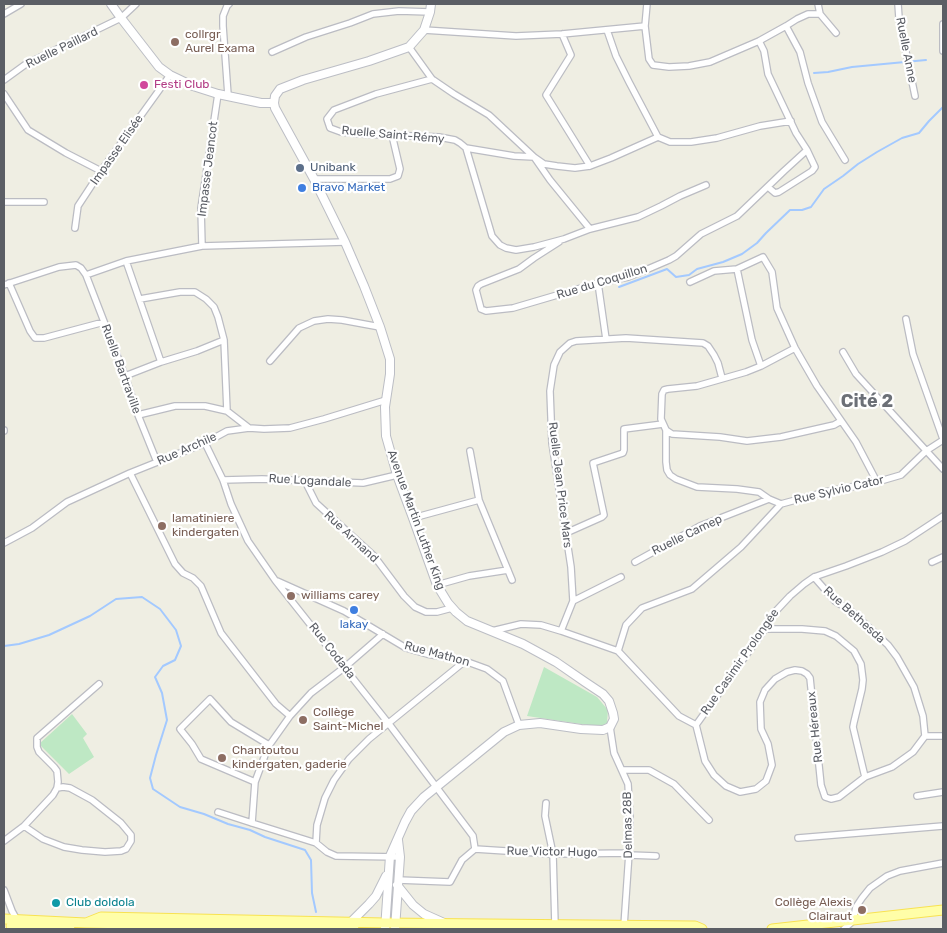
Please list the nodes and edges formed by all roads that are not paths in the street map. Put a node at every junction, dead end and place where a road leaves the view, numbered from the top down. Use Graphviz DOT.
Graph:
graph roads {
  1 [pos="20,4"];
  2 [pos="112,4"];
  3 [pos="136,4"];
  4 [pos="229,4"];
  5 [pos="648,4"];
  6 [pos="818,4"];
  7 [pos="898,4"];
  8 [pos="430,8"];
  9 [pos="4,14"];
  10 [pos="820,14"];
  11 [pos="121,18"];
  12 [pos="943,24"];
  13 [pos="645,26"];
  14 [pos="786,26"];
  15 [pos="424,30"];
  16 [pos="607,30"];
  17 [pos="836,33"];
  18 [pos="562,34"];
  19 [pos="758,41"];
  20 [pos="409,47"];
  21 [pos="943,51"];
  22 [pos="272,52"];
  23 [pos="170,75"];
  24 [pos="432,79"];
  25 [pos="4,80"];
  26 [pos="4,94"];
  27 [pos="218,94"];
  28 [pos="228,96"];
  29 [pos="915,96"];
  30 [pos="274,103"];
  31 [pos="791,121"];
  32 [pos="392,135"];
  33 [pos="658,137"];
  34 [pos="466,148"];
  35 [pos="807,150"];
  36 [pos="534,157"];
  37 [pos="845,160"];
  38 [pos="590,166"];
  39 [pos="101,171"];
  40 [pos="314,179"];
  41 [pos="706,185"];
  42 [pos="768,187"];
  43 [pos="4,202"];
  44 [pos="44,202"];
  45 [pos="75,228"];
  46 [pos="590,228"];
  47 [pos="564,238"];
  48 [pos="344,242"];
  49 [pos="202,246"];
  50 [pos="126,261"];
  51 [pos="737,269"];
  52 [pos="86,275"];
  53 [pos="690,282"];
  54 [pos="598,283"];
  55 [pos="6,284"];
  56 [pos="140,299"];
  57 [pos="906,319"];
  58 [pos="104,322"];
  59 [pos="380,328"];
  60 [pos="606,339"];
  61 [pos="224,340"];
  62 [pos="795,348"];
  63 [pos="843,352"];
  64 [pos="270,361"];
  65 [pos="162,362"];
  66 [pos="761,366"];
  67 [pos="125,376"];
  68 [pos="722,378"];
  69 [pos="386,400"];
  70 [pos="227,411"];
  71 [pos="138,415"];
  72 [pos="841,421"];
  73 [pos="664,427"];
  74 [pos="249,428"];
  75 [pos="943,440"];
  76 [pos="205,443"];
  77 [pos="470,451"];
  78 [pos="926,451"];
  79 [pos="157,462"];
  80 [pos="943,469"];
  81 [pos="130,473"];
  82 [pos="397,475"];
  83 [pos="223,480"];
  84 [pos="305,481"];
  85 [pos="877,482"];
  86 [pos="769,499"];
  87 [pos="479,500"];
  88 [pos="781,504"];
  89 [pos="943,516"];
  90 [pos="414,518"];
  91 [pos="566,533"];
  92 [pos="5,544"];
  93 [pos="943,557"];
  94 [pos="635,562"];
  95 [pos="932,562"];
  96 [pos="508,570"];
  97 [pos="621,577"];
  98 [pos="814,577"];
  99 [pos="275,580"];
  100 [pos="512,580"];
  101 [pos="437,585"];
  102 [pos="573,601"];
  103 [pos="452,608"];
  104 [pos="765,629"];
  105 [pos="492,631"];
  106 [pos="561,631"];
  107 [pos="383,634"];
  108 [pos="618,651"];
  109 [pos="465,661"];
  110 [pos="345,667"];
  111 [pos="99,684"];
  112 [pos="290,716"];
  113 [pos="389,724"];
  114 [pos="519,725"];
  115 [pos="696,725"];
  116 [pos="610,727"];
  117 [pos="925,736"];
  118 [pos="943,736"];
  119 [pos="269,745"];
  120 [pos="622,770"];
  121 [pos="865,777"];
  122 [pos="255,782"];
  123 [pos="436,786"];
  124 [pos="57,788"];
  125 [pos="943,792"];
  126 [pos="917,796"];
  127 [pos="546,803"];
  128 [pos="218,812"];
  129 [pos="708,820"];
  130 [pos="252,824"];
  131 [pos="24,826"];
  132 [pos="943,826"];
  133 [pos="398,838"];
  134 [pos="798,838"];
  135 [pos="4,841"];
  136 [pos="316,843"];
  137 [pos="474,849"];
  138 [pos="553,854"];
  139 [pos="629,854"];
  140 [pos="656,856"];
  141 [pos="400,857"];
  142 [pos="389,863"];
  143 [pos="943,863"];
  144 [pos="397,883"];
  145 [pos="4,890"];
  146 [pos="943,910"];
  147 [pos="4,920"];
  148 [pos="852,920"];
  149 [pos="17,923"];
  150 [pos="86,923"];
  151 [pos="395,923"];
  152 [pos="444,923"];
  153 [pos="555,925"];
  154 [pos="4,926"];
  155 [pos="46,926"];
  156 [pos="352,926"];
  157 [pos="385,926"];
  158 [pos="624,926"];
  159 [pos="70,929"];
  160 [pos="702,929"];
  161 [pos="772,929"];
  162 [pos="844,929"];
  1 -- 9 [label="street"];
  2 -- 11 [label="main road"];
  3 -- 11 [label="street, Ruelle Paillard"];
  4 -- 28 [label="street"];
  5 -- 13 [label="street"];
  6 -- 10 [label="street"];
  7 -- 29 [label="street, Ruelle Anne"];
  8 -- 15 [label="main road"];
  8 -- 22 [label="street"];
  10 -- 14 [label="street"];
  10 -- 17 [label="street"];
  11 -- 23 [label="main road"];
  11 -- 25 [label="street, Ruelle Paillard"];
  12 -- 21 [label="street"];
  13 -- 16 [label="street"];
  13 -- 19 [label="street"];
  14 -- 19 [label="street"];
  14 -- 37 [label="street"];
  15 -- 18 [label="street"];
  15 -- 20 [label="main road"];
  16 -- 18 [label="street"];
  16 -- 33 [label="street"];
  18 -- 38 [label="street"];
  19 -- 31 [label="street"];
  20 -- 24 [label="street"];
  20 -- 30 [label="main road"];
  23 -- 27 [label="main road"];
  23 -- 39 [label="street, Impasse Elisée"];
  24 -- 32 [label="street, Ruelle Saint-Rémy"];
  24 -- 36 [label="street"];
  26 -- 39 [label="street"];
  27 -- 28 [label="main road"];
  27 -- 49 [label="street, Impasse Jeancot"];
  28 -- 30 [label="main road"];
  30 -- 40 [label="main road, Avenue Martin Luther King"];
  31 -- 33 [label="street"];
  31 -- 35 [label="street"];
  32 -- 34 [label="street, Ruelle Saint-Rémy"];
  32 -- 40 [label="street"];
  33 -- 38 [label="street"];
  34 -- 36 [label="street, Ruelle Saint-Rémy"];
  34 -- 47 [label="street"];
  35 -- 42 [label="street, Rue du Coquillon"];
  35 -- 42 [label="street"];
  36 -- 38 [label="street"];
  36 -- 46 [label="street"];
  39 -- 45 [label="street, Impasse Elisée"];
  40 -- 48 [label="main road, Avenue Martin Luther King"];
  41 -- 46 [label="street"];
  42 -- 54 [label="street, Rue du Coquillon"];
  43 -- 44 [label="street"];
  46 -- 47 [label="street"];
  47 -- 54 [label="street, Rue du Coquillon"];
  48 -- 49 [label="street"];
  48 -- 59 [label="main road, Avenue Martin Luther King"];
  49 -- 50 [label="street"];
  50 -- 52 [label="street"];
  50 -- 56 [label="street"];
  51 -- 53 [label="street"];
  51 -- 62 [label="street"];
  51 -- 66 [label="street"];
  52 -- 55 [label="street"];
  52 -- 58 [label="street, Ruelle Bartraville"];
  54 -- 60 [label="street"];
  55 -- 58 [label="street"];
  56 -- 61 [label="street"];
  56 -- 65 [label="street"];
  57 -- 75 [label="street"];
  58 -- 67 [label="street, Ruelle Bartraville"];
  59 -- 64 [label="street"];
  59 -- 69 [label="main road, Avenue Martin Luther King"];
  60 -- 68 [label="street"];
  60 -- 91 [label="street, Ruelle Jean Price Mars"];
  61 -- 65 [label="street"];
  61 -- 70 [label="street"];
  62 -- 66 [label="street"];
  62 -- 72 [label="street"];
  63 -- 78 [label="street"];
  65 -- 67 [label="street"];
  66 -- 68 [label="street"];
  67 -- 71 [label="street, Ruelle Bartraville"];
  68 -- 73 [label="street"];
  69 -- 74 [label="street, Rue Archile"];
  69 -- 82 [label="main road, Avenue Martin Luther King"];
  70 -- 71 [label="street"];
  70 -- 74 [label="street"];
  71 -- 79 [label="street, Ruelle Bartraville"];
  72 -- 73 [label="street"];
  72 -- 85 [label="street"];
  73 -- 86 [label="street"];
  73 -- 91 [label="street"];
  74 -- 76 [label="street, Rue Archile"];
  75 -- 78 [label="street, Rue Sylvio Cator"];
  76 -- 79 [label="street, Rue Archile"];
  76 -- 83 [label="street, Rue Codada"];
  77 -- 87 [label="street"];
  78 -- 80 [label="street"];
  78 -- 85 [label="street, Rue Sylvio Cator"];
  79 -- 81 [label="street, Rue Archile"];
  81 -- 92 [label="street, Rue Archile"];
  81 -- 112 [label="street"];
  82 -- 84 [label="street, Rue Logandale"];
  82 -- 90 [label="main road, Avenue Martin Luther King"];
  83 -- 84 [label="street, Rue Logandale"];
  83 -- 99 [label="street, Rue Codada"];
  84 -- 103 [label="street, Rue Armand"];
  85 -- 88 [label="street, Rue Sylvio Cator"];
  86 -- 88 [label="street"];
  86 -- 94 [label="street, Ruelle Camep"];
  87 -- 90 [label="street"];
  87 -- 96 [label="street"];
  88 -- 108 [label="street, Rue Sylvio Cator"];
  89 -- 98 [label="street, Rue Casimir Prolongée"];
  90 -- 101 [label="main road, Avenue Martin Luther King"];
  91 -- 102 [label="street, Ruelle Jean Price Mars"];
  93 -- 95 [label="street"];
  96 -- 100 [label="street"];
  96 -- 101 [label="street"];
  97 -- 102 [label="street"];
  98 -- 104 [label="street, Rue Casimir Prolongée"];
  98 -- 117 [label="street, Rue Bethesda"];
  99 -- 107 [label="street, Rue Mathon"];
  99 -- 110 [label="street, Rue Codada"];
  101 -- 103 [label="main road, Avenue Martin Luther King"];
  102 -- 106 [label="street, Ruelle Jean Price Mars"];
  103 -- 105 [label="main road, Avenue Martin Luther King"];
  104 -- 115 [label="street, Rue Casimir Prolongée"];
  104 -- 121 [label="street"];
  105 -- 106 [label="street"];
  105 -- 116 [label="main road, Avenue Martin Luther King"];
  106 -- 108 [label="street"];
  107 -- 109 [label="street, Rue Mathon"];
  107 -- 110 [label="street"];
  108 -- 115 [label="street"];
  109 -- 113 [label="street"];
  109 -- 114 [label="street, Rue Mathon"];
  110 -- 112 [label="street"];
  110 -- 113 [label="street, Rue Codada"];
  111 -- 124 [label="street"];
  112 -- 119 [label="street"];
  113 -- 123 [label="street, Rue Codada"];
  113 -- 136 [label="street"];
  114 -- 116 [label="main road"];
  114 -- 123 [label="main road"];
  115 -- 121 [label="street, Rue Héreaux"];
  116 -- 120 [label="street, Delmas 28B"];
  117 -- 118 [label="street"];
  117 -- 121 [label="street, Rue Héreaux"];
  119 -- 122 [label="street"];
  119 -- 122 [label="street"];
  120 -- 129 [label="street"];
  120 -- 139 [label="street, Delmas 28B"];
  122 -- 130 [label="street"];
  123 -- 133 [label="main road"];
  123 -- 137 [label="street, Rue Codada"];
  124 -- 131 [label="street"];
  124 -- 131 [label="street"];
  125 -- 126 [label="street"];
  127 -- 138 [label="street"];
  128 -- 130 [label="street"];
  130 -- 136 [label="street"];
  131 -- 135 [label="street"];
  132 -- 134 [label="street"];
  133 -- 141 [label="main road"];
  133 -- 142 [label="main road"];
  136 -- 142 [label="street"];
  137 -- 138 [label="street, Rue Victor Hugo"];
  137 -- 144 [label="street"];
  138 -- 139 [label="street, Rue Victor Hugo"];
  138 -- 153 [label="street"];
  139 -- 140 [label="street, Rue Victor Hugo"];
  139 -- 158 [label="street, Delmas 28B"];
  141 -- 142 [label="street"];
  141 -- 144 [label="main road"];
  142 -- 156 [label="main road"];
  142 -- 157 [label="main road"];
  143 -- 148 [label="street"];
  144 -- 151 [label="main road"];
  144 -- 152 [label="main road"];
  145 -- 149 [label="street"];
  146 -- 148 [label="main road"];
  147 -- 149 [label="main road"];
  148 -- 161 [label="main road"];
  148 -- 162 [label="street"];
  149 -- 154 [label="main road"];
  149 -- 155 [label="main road"];
  150 -- 155 [label="main road"];
  150 -- 156 [label="main road"];
  150 -- 156 [label="main road"];
  151 -- 152 [label="main road"];
  151 -- 157 [label="main road"];
  152 -- 153 [label="main road"];
  153 -- 158 [label="main road"];
  155 -- 159 [label="main road"];
  156 -- 157 [label="main road"];
  158 -- 160 [label="main road"];
}
